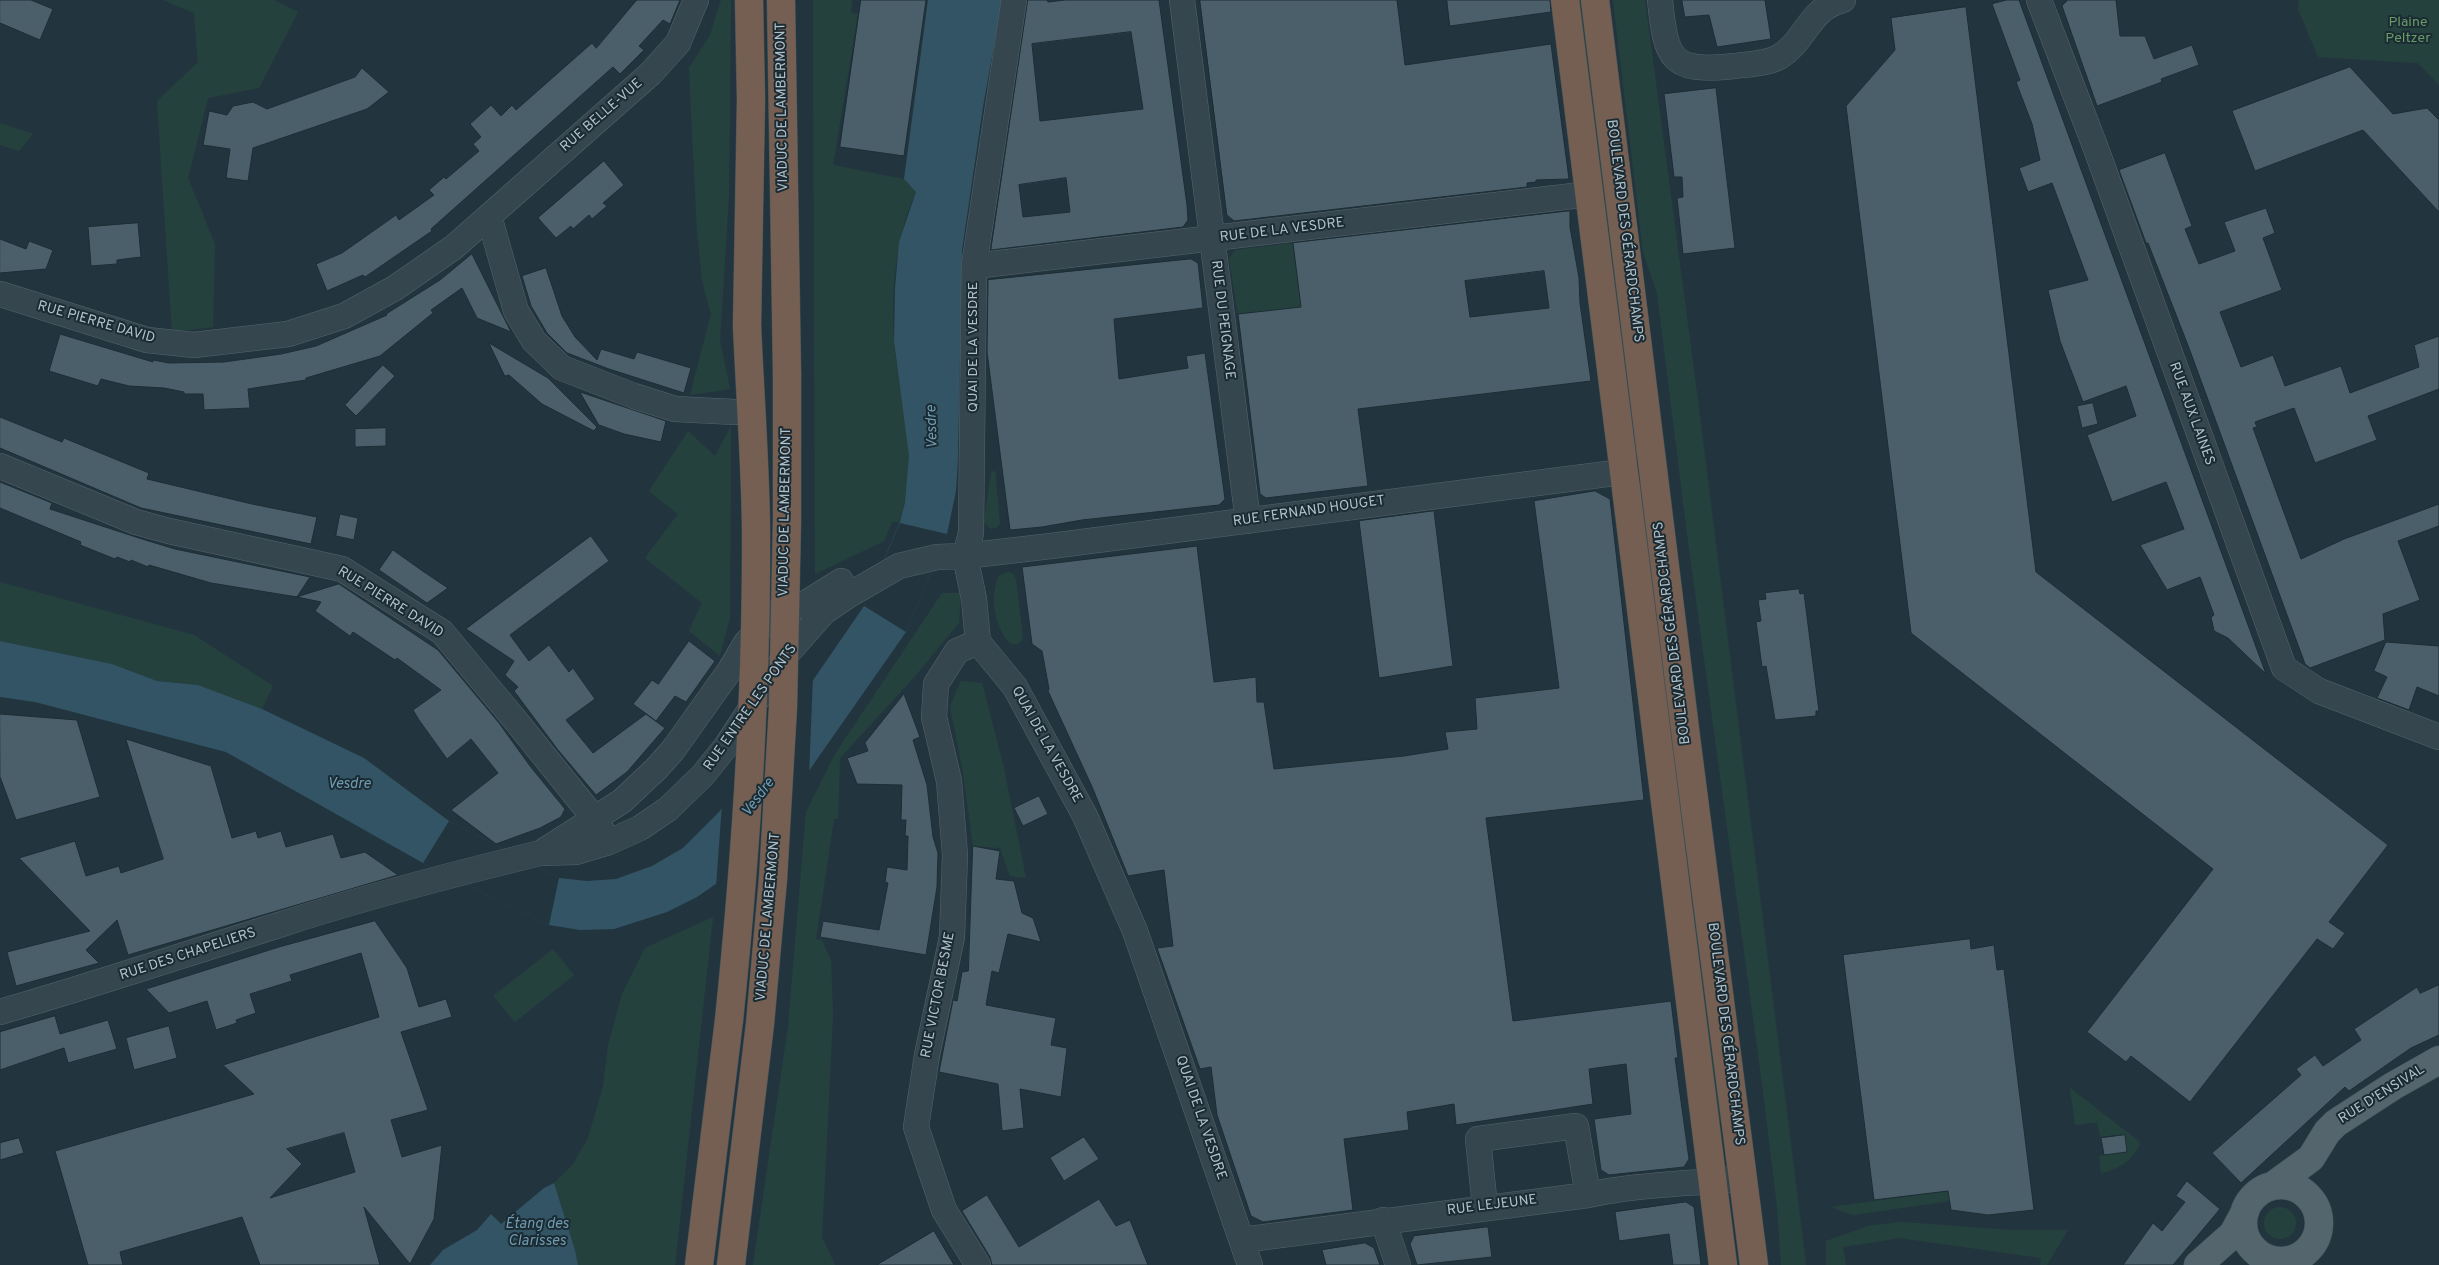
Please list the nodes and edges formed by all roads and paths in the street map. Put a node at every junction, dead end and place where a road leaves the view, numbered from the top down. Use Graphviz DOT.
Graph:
graph roads {
  1 [pos="696,0"];
  2 [pos="749,0"];
  3 [pos="782,0"];
  4 [pos="1014,0"];
  5 [pos="1182,0"];
  6 [pos="1565,0"];
  7 [pos="1595,0"];
  8 [pos="1660,0"];
  9 [pos="1843,0"];
  10 [pos="2039,0"];
  11 [pos="1590,194"];
  12 [pos="488,216"];
  13 [pos="1212,240"];
  14 [pos="974,266"];
  15 [pos="0,294"];
  16 [pos="735,412"];
  17 [pos="0,466"];
  18 [pos="1653,468"];
  19 [pos="1624,471"];
  20 [pos="1248,521"];
  21 [pos="965,556"];
  22 [pos="886,569"];
  23 [pos="978,642"];
  24 [pos="2439,737"];
  25 [pos="594,818"];
  26 [pos="609,842"];
  27 [pos="530,855"];
  28 [pos="376,896"];
  29 [pos="0,1012"];
  30 [pos="2439,1060"];
  31 [pos="2311,1158"];
  32 [pos="1743,1178"];
  33 [pos="1712,1181"];
  34 [pos="2274,1185"];
  35 [pos="1588,1194"];
  36 [pos="2314,1203"];
  37 [pos="1485,1206"];
  38 [pos="2245,1212"];
  39 [pos="1383,1220"];
  40 [pos="1242,1240"];
  41 [pos="2270,1258"];
  42 [pos="699,1265"];
  43 [pos="731,1265"];
  44 [pos="978,1265"];
  45 [pos="1250,1265"];
  46 [pos="1398,1265"];
  47 [pos="1723,1265"];
  48 [pos="1754,1265"];
  49 [pos="2198,1265"];
  50 [pos="2218,1265"];
  1 -- 12 [label="street, RUE BELLE-VUE"];
  2 -- 42 [label="highway, VIADUC DE LAMBERMONT, bridge"];
  3 -- 43 [label="highway, VIADUC DE LAMBERMONT, bridge"];
  4 -- 14 [label="street, QUAI DE LA VESDRE"];
  5 -- 13 [label="street, RUE DU PEIGNAGE"];
  6 -- 11 [label="highway, BOULEVARD DES GÉRARDCHAMPS"];
  7 -- 18 [label="highway, BOULEVARD DES GÉRARDCHAMPS"];
  8 -- 9 [label="street"];
  10 -- 24 [label="street, RUE AUX LAINES"];
  11 -- 13 [label="street, RUE DE LA VESDRE"];
  11 -- 19 [label="highway, BOULEVARD DES GÉRARDCHAMPS"];
  12 -- 15 [label="street, RUE PIERRE DAVID"];
  12 -- 16 [label="street"];
  13 -- 14 [label="street, RUE DE LA VESDRE"];
  13 -- 20 [label="street, RUE DU PEIGNAGE"];
  14 -- 21 [label="street, QUAI DE LA VESDRE"];
  17 -- 25 [label="street, RUE PIERRE DAVID"];
  18 -- 19 [label="street, RUE FERNAND HOUGET"];
  18 -- 32 [label="highway, BOULEVARD DES GÉRARDCHAMPS"];
  19 -- 20 [label="street, RUE FERNAND HOUGET"];
  19 -- 33 [label="highway, BOULEVARD DES GÉRARDCHAMPS"];
  20 -- 21 [label="street, RUE FERNAND HOUGET"];
  21 -- 22 [label="street, RUE ENTRE LES PONTS"];
  21 -- 23 [label="street, QUAI DE LA VESDRE"];
  22 -- 25 [label="street, RUE ENTRE LES PONTS"];
  22 -- 26 [label="street, RUE ENTRE LES PONTS"];
  23 -- 40 [label="street, QUAI DE LA VESDRE"];
  23 -- 44 [label="street, RUE VICTOR BESME"];
  25 -- 26 [label="street, RUE PIERRE DAVID"];
  25 -- 27 [label="street, RUE ENTRE LES PONTS"];
  26 -- 27 [label="street, RUE ENTRE LES PONTS"];
  27 -- 28 [label="street, RUE ENTRE LES PONTS"];
  28 -- 29 [label="street, RUE DES CHAPELIERS"];
  30 -- 31 [label="main road, RUE D'ENSIVAL"];
  31 -- 34 [label="main road, RUE D'ENSIVAL"];
  31 -- 36 [label="main road"];
  32 -- 33 [label="street, RUE LEJEUNE"];
  32 -- 48 [label="highway, BOULEVARD DES GÉRARDCHAMPS"];
  33 -- 35 [label="street, RUE LEJEUNE"];
  33 -- 47 [label="highway, BOULEVARD DES GÉRARDCHAMPS"];
  34 -- 36 [label="main road"];
  34 -- 38 [label="main road"];
  35 -- 37 [label="street, RUE LEJEUNE"];
  35 -- 37 [label="street"];
  36 -- 41 [label="main road"];
  37 -- 39 [label="street, RUE LEJEUNE"];
  38 -- 41 [label="main road"];
  38 -- 49 [label="main road"];
  39 -- 40 [label="street, RUE LEJEUNE"];
  39 -- 46 [label="street"];
  40 -- 45 [label="street, QUAI DE LA VESDRE"];
  41 -- 50 [label="main road"];
}
